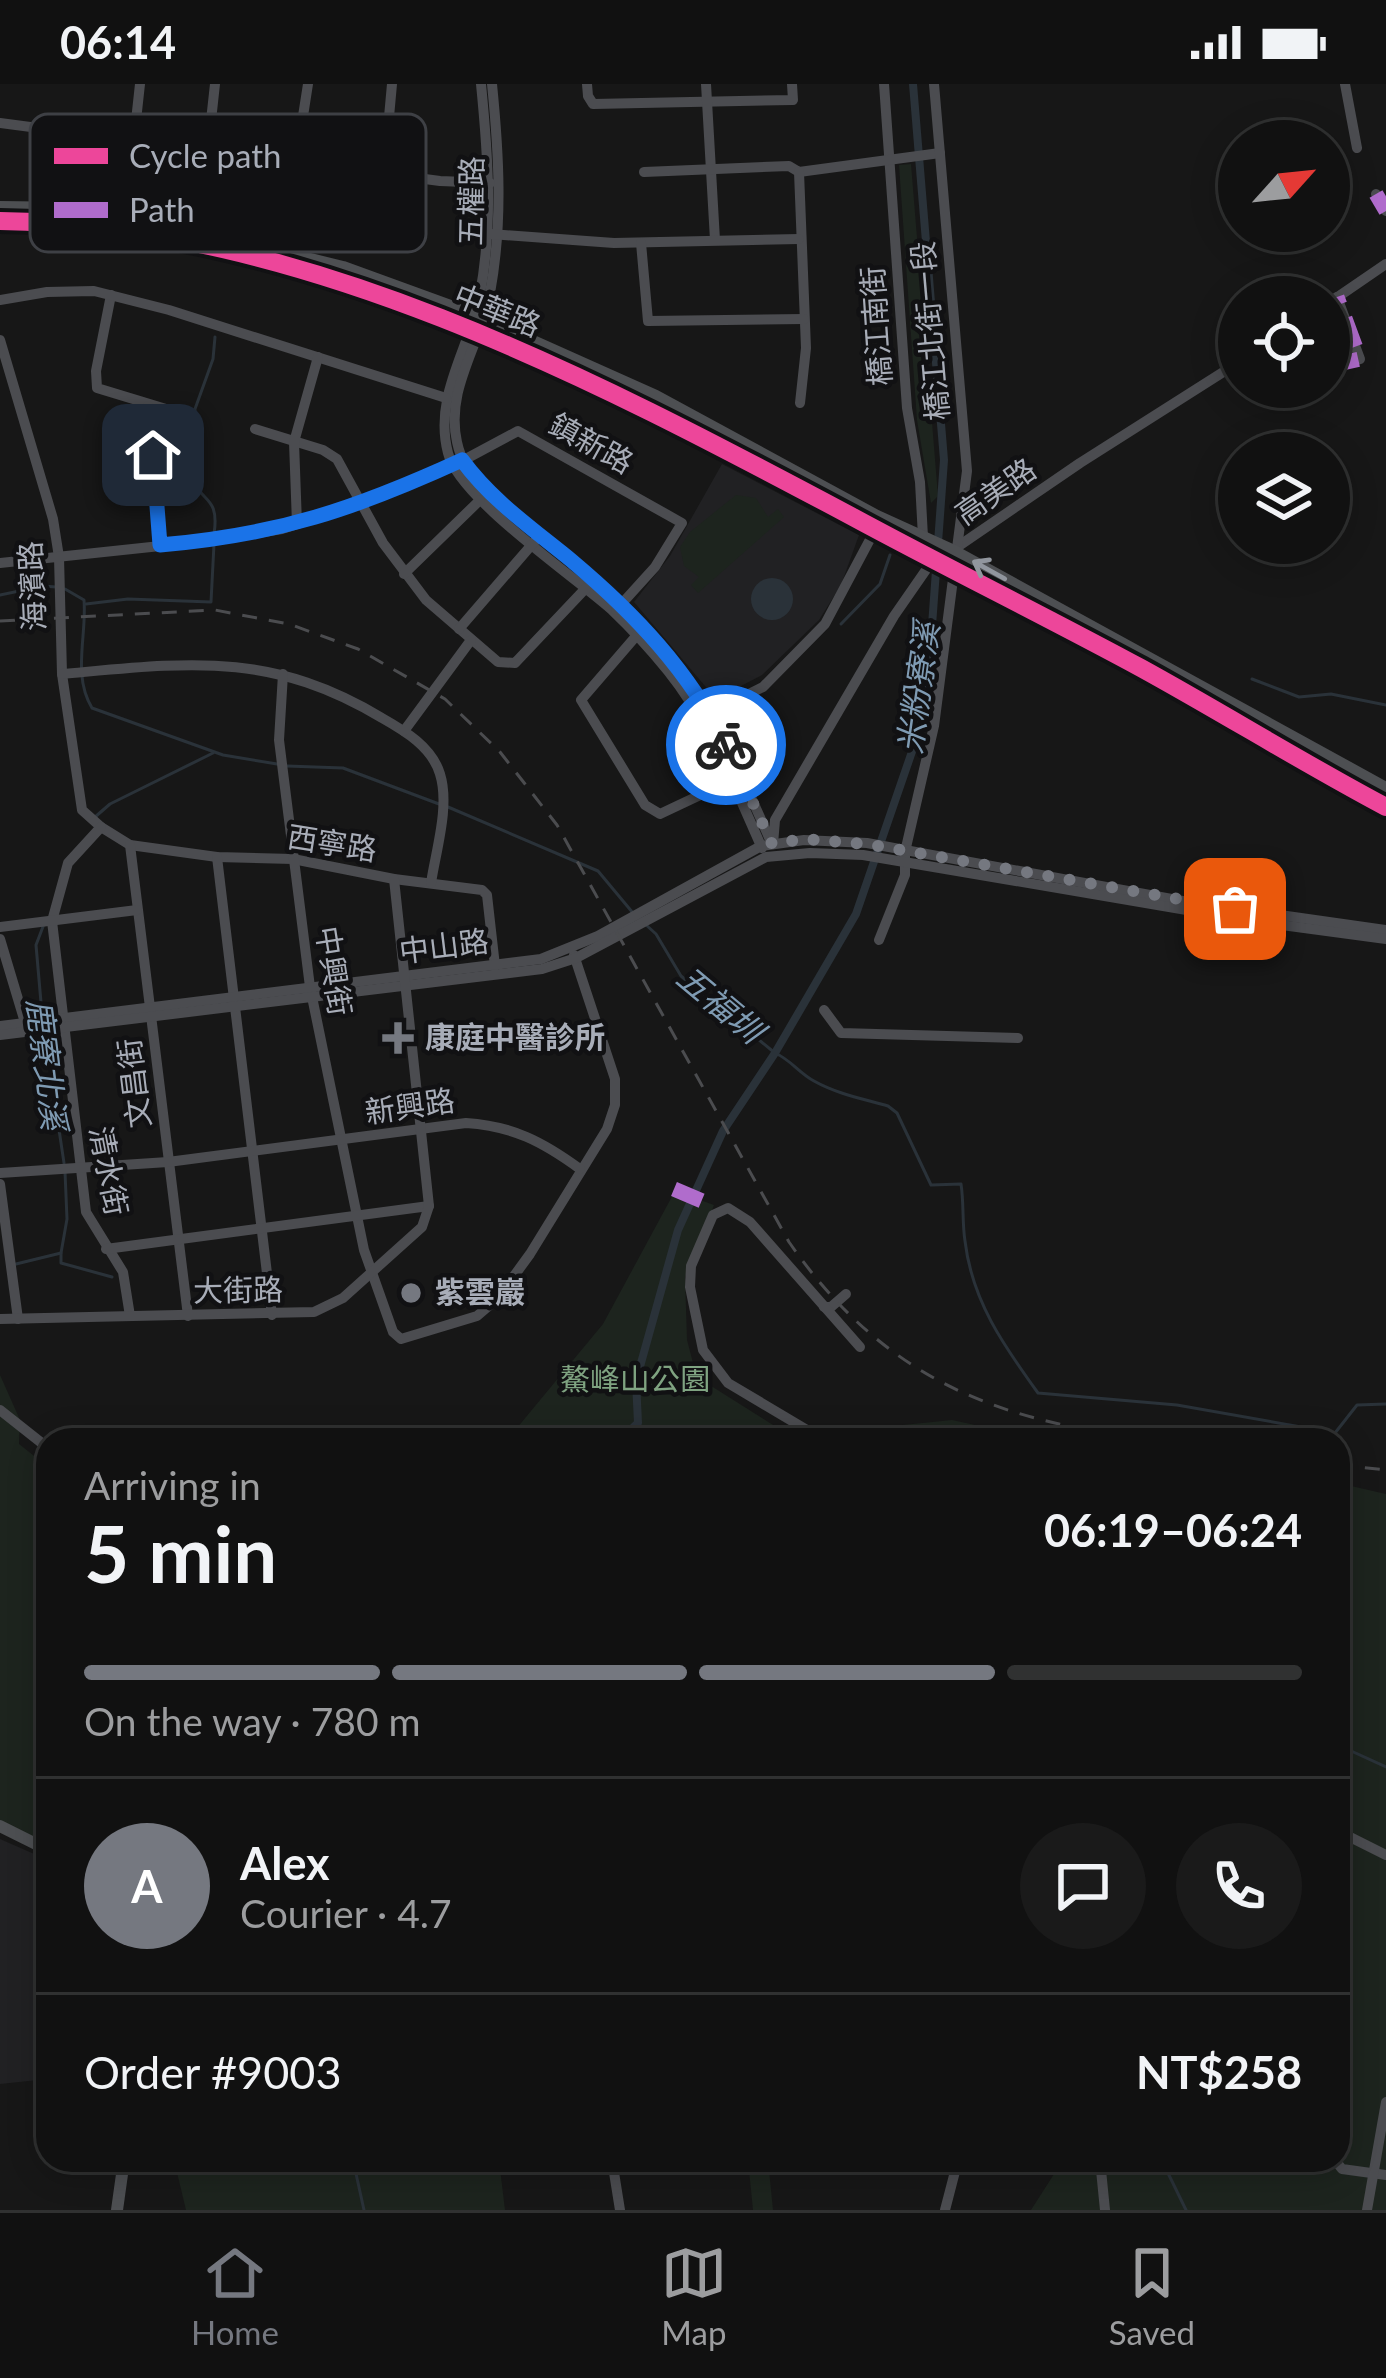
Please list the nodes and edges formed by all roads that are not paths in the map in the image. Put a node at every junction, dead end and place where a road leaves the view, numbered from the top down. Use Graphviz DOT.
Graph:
graph roads {
  1 [pos="140,84"];
  2 [pos="215,84"];
  3 [pos="308,84"];
  4 [pos="392,84"];
  5 [pos="481,84"];
  6 [pos="492,84"];
  7 [pos="587,84"];
  8 [pos="706,84"];
  9 [pos="792,84"];
  10 [pos="884,84"];
  11 [pos="934,84"];
  12 [pos="1345,84"];
  13 [pos="706,102"];
  14 [pos="137,114"];
  15 [pos="212,114"];
  16 [pos="303,114"];
  17 [pos="389,114"];
  18 [pos="0,123"];
  19 [pos="30,127"];
  20 [pos="1357,148"];
  21 [pos="935,154"];
  22 [pos="896,159"];
  23 [pos="711,170"];
  24 [pos="644,172"];
  25 [pos="799,172"];
  26 [pos="426,175"];
  27 [pos="494,180"];
  28 [pos="1376,194"];
  29 [pos="1386,211"];
  30 [pos="493,234"];
  31 [pos="799,239"];
  32 [pos="715,240"];
  33 [pos="641,243"];
  34 [pos="224,252"];
  35 [pos="281,252"];
  36 [pos="1386,264"];
  37 [pos="1350,288"];
  38 [pos="111,295"];
  39 [pos="0,300"];
  40 [pos="479,317"];
  41 [pos="804,319"];
  42 [pos="473,334"];
  43 [pos="1350,337"];
  44 [pos="0,340"];
  45 [pos="318,357"];
  46 [pos="1350,361"];
  47 [pos="4,367"];
  48 [pos="1218,375"];
  49 [pos="446,398"];
  50 [pos="800,403"];
  51 [pos="148,406"];
  52 [pos="189,416"];
  53 [pos="255,429"];
  54 [pos="294,442"];
  55 [pos="457,463"];
  56 [pos="480,500"];
  57 [pos="363,503"];
  58 [pos="297,524"];
  59 [pos="875,530"];
  60 [pos="923,537"];
  61 [pos="537,539"];
  62 [pos="160,545"];
  63 [pos="953,552"];
  64 [pos="59,557"];
  65 [pos="0,562"];
  66 [pos="932,564"];
  67 [pos="954,573"];
  68 [pos="404,574"];
  69 [pos="586,588"];
  70 [pos="617,609"];
  71 [pos="459,629"];
  72 [pos="637,635"];
  73 [pos="471,640"];
  74 [pos="62,674"];
  75 [pos="284,674"];
  76 [pos="705,716"];
  77 [pos="404,730"];
  78 [pos="1346,767"];
  79 [pos="736,778"];
  80 [pos="1340,782"];
  81 [pos="1386,788"];
  82 [pos="1386,807"];
  83 [pos="101,827"];
  84 [pos="130,845"];
  85 [pos="766,849"];
  86 [pos="217,857"];
  87 [pos="905,857"];
  88 [pos="293,859"];
  89 [pos="394,879"];
  90 [pos="431,883"];
  91 [pos="137,910"];
  92 [pos="52,921"];
  93 [pos="0,927"];
  94 [pos="1386,935"];
  95 [pos="0,939"];
  96 [pos="879,940"];
  97 [pos="574,954"];
  98 [pos="495,966"];
  99 [pos="403,981"];
  100 [pos="311,992"];
  101 [pos="233,1001"];
  102 [pos="824,1010"];
  103 [pos="150,1012"];
  104 [pos="64,1022"];
  105 [pos="27,1027"];
  106 [pos="0,1031"];
  107 [pos="1018,1038"];
  108 [pos="420,1128"];
  109 [pos="341,1140"];
  110 [pos="252,1151"];
  111 [pos="168,1162"];
  112 [pos="580,1169"];
  113 [pos="78,1170"];
  114 [pos="0,1173"];
  115 [pos="0,1184"];
  116 [pos="429,1206"];
  117 [pos="357,1216"];
  118 [pos="261,1229"];
  119 [pos="177,1240"];
  120 [pos="106,1249"];
  121 [pos="371,1271"];
  122 [pos="846,1294"];
  123 [pos="824,1307"];
  124 [pos="272,1315"];
  125 [pos="130,1316"];
  126 [pos="188,1316"];
  127 [pos="0,1319"];
  128 [pos="18,1319"];
  129 [pos="860,1347"];
  130 [pos="0,1410"];
  131 [pos="804,1428"];
  132 [pos="36,1438"];
  133 [pos="0,1826"];
  134 [pos="1350,1837"];
  135 [pos="36,1844"];
  136 [pos="1386,1855"];
  137 [pos="1386,2102"];
  138 [pos="1350,2170"];
  139 [pos="122,2172"];
  140 [pos="614,2172"];
  141 [pos="955,2172"];
  142 [pos="1101,2172"];
  143 [pos="1380,2175"];
  144 [pos="117,2210"];
  145 [pos="620,2210"];
  146 [pos="945,2210"];
  147 [pos="1105,2210"];
  148 [pos="1367,2210"];
  1 -- 14 [label="street"];
  2 -- 15 [label="street"];
  3 -- 16 [label="street"];
  4 -- 17 [label="street"];
  5 -- 27 [label="street, 五權路"];
  6 -- 27 [label="street, 五權路"];
  7 -- 13 [label="street"];
  8 -- 13 [label="street"];
  9 -- 13 [label="street"];
  10 -- 22 [label="street, 橋江南街"];
  11 -- 21 [label="street, 橋江北街一段"];
  12 -- 20 [label="street"];
  13 -- 23 [label="street"];
  18 -- 19 [label="street"];
  21 -- 22 [label="street"];
  21 -- 63 [label="street, 橋江北街一段"];
  22 -- 25 [label="street"];
  22 -- 60 [label="street, 橋江南街"];
  23 -- 24 [label="street"];
  23 -- 25 [label="street"];
  23 -- 32 [label="street"];
  25 -- 31 [label="street"];
  26 -- 27 [label="street"];
  27 -- 30 [label="street, 五權路"];
  28 -- 29 [label="street"];
  30 -- 33 [label="street"];
  30 -- 40 [label="street, 五權路"];
  31 -- 32 [label="street"];
  31 -- 41 [label="street"];
  32 -- 33 [label="street"];
  33 -- 41 [label="street"];
  34 -- 42 [label="main road, 中華路"];
  35 -- 40 [label="main road, 中華路"];
  36 -- 37 [label="street"];
  38 -- 39 [label="street"];
  38 -- 45 [label="street"];
  38 -- 51 [label="street"];
  40 -- 42 [label="street, 五權路"];
  40 -- 60 [label="main road, 中華路"];
  41 -- 50 [label="street"];
  42 -- 49 [label="street"];
  42 -- 55 [label="street"];
  42 -- 59 [label="main road, 中華路"];
  43 -- 46 [label="street"];
  44 -- 47 [label="street, 海濱路"];
  45 -- 49 [label="street"];
  45 -- 54 [label="street"];
  47 -- 64 [label="street, 海濱路"];
  48 -- 63 [label="street, 高美路"];
  49 -- 55 [label="street"];
  51 -- 52 [label="street"];
  51 -- 62 [label="street"];
  53 -- 54 [label="street"];
  54 -- 57 [label="street"];
  54 -- 58 [label="street"];
  55 -- 56 [label="street"];
  55 -- 57 [label="street, 鎮新路"];
  55 -- 61 [label="street"];
  55 -- 70 [label="street, 鎮新路"];
  56 -- 61 [label="street"];
  56 -- 68 [label="street"];
  57 -- 58 [label="street, 鎮新路"];
  57 -- 68 [label="street"];
  58 -- 62 [label="street, 鎮新路"];
  59 -- 66 [label="main road, 中華路"];
  59 -- 76 [label="street"];
  60 -- 63 [label="main road, 中華路"];
  60 -- 66 [label="street, 橋江南街"];
  61 -- 69 [label="street"];
  61 -- 70 [label="street"];
  61 -- 71 [label="street"];
  62 -- 64 [label="street, 鎮新路"];
  63 -- 66 [label="street, 高美路"];
  63 -- 67 [label="street, 橋江北街一段"];
  78 -- 63 [label="main road, one-way"];
  64 -- 65 [label="street, 鎮新路"];
  64 -- 74 [label="street, 海濱路"];
  66 -- 67 [label="main road, 中華路"];
  66 -- 85 [label="street, 高美路"];
  67 -- 80 [label="main road"];
  67 -- 87 [label="street, 橋江北街一段"];
  68 -- 71 [label="street"];
  69 -- 70 [label="street"];
  69 -- 73 [label="street"];
  70 -- 72 [label="street"];
  70 -- 76 [label="street"];
  71 -- 73 [label="street"];
  72 -- 76 [label="street"];
  72 -- 79 [label="street"];
  73 -- 77 [label="street"];
  74 -- 75 [label="street"];
  74 -- 83 [label="street, 海濱路"];
  75 -- 77 [label="street"];
  75 -- 88 [label="street, 中興街"];
  76 -- 79 [label="street"];
  77 -- 90 [label="street"];
  78 -- 80 [label="main road"];
  78 -- 81 [label="main road"];
  79 -- 85 [label="street"];
  80 -- 82 [label="main road"];
  83 -- 84 [label="street, 西寧路"];
  83 -- 92 [label="street, 清水街"];
  84 -- 86 [label="street, 西寧路"];
  84 -- 91 [label="street, 文昌街"];
  85 -- 87 [label="street, 中山路"];
  85 -- 97 [label="street, 中山路"];
  86 -- 88 [label="street, 西寧路"];
  86 -- 101 [label="street"];
  87 -- 94 [label="street"];
  87 -- 96 [label="street"];
  88 -- 89 [label="street, 西寧路"];
  88 -- 100 [label="street, 中興街"];
  89 -- 90 [label="street, 西寧路"];
  89 -- 99 [label="street"];
  90 -- 98 [label="street, 西寧路"];
  91 -- 92 [label="street"];
  91 -- 103 [label="street, 文昌街"];
  92 -- 93 [label="street"];
  92 -- 104 [label="street, 清水街"];
  95 -- 105 [label="street"];
  97 -- 98 [label="street, 中山路"];
  97 -- 99 [label="street, 中山路"];
  97 -- 112 [label="street"];
  98 -- 99 [label="street, 中山路"];
  99 -- 100 [label="street, 中山路"];
  99 -- 108 [label="street"];
  100 -- 101 [label="street, 中山路"];
  100 -- 109 [label="street, 中興街"];
  101 -- 103 [label="street, 中山路"];
  101 -- 110 [label="street"];
  102 -- 107 [label="street"];
  103 -- 104 [label="street, 中山路"];
  103 -- 111 [label="street, 文昌街"];
  104 -- 105 [label="street, 中山路"];
  104 -- 113 [label="street, 清水街"];
  105 -- 106 [label="street, 中山路"];
  108 -- 109 [label="street, 新興路"];
  108 -- 112 [label="street, 新興路"];
  108 -- 116 [label="street"];
  109 -- 110 [label="street, 新興路"];
  109 -- 117 [label="street, 中興街"];
  110 -- 111 [label="street, 新興路"];
  110 -- 118 [label="street"];
  111 -- 113 [label="street, 新興路"];
  111 -- 119 [label="street, 文昌街"];
  112 -- 121 [label="street, 中興街"];
  113 -- 114 [label="street, 新興路"];
  113 -- 120 [label="street, 清水街"];
  115 -- 128 [label="street"];
  116 -- 117 [label="street"];
  116 -- 121 [label="street, 大街路"];
  117 -- 118 [label="street"];
  117 -- 121 [label="street, 中興街"];
  118 -- 119 [label="street"];
  118 -- 124 [label="street"];
  119 -- 120 [label="street"];
  119 -- 126 [label="street, 文昌街"];
  120 -- 125 [label="street, 清水街"];
  121 -- 124 [label="street, 大街路"];
  122 -- 123 [label="street"];
  123 -- 129 [label="street"];
  123 -- 131 [label="street"];
  124 -- 126 [label="street, 大街路"];
  125 -- 126 [label="street, 大街路"];
  125 -- 128 [label="street, 大街路"];
  127 -- 128 [label="street, 大街路"];
  130 -- 132 [label="street"];
  133 -- 135 [label="main road"];
  134 -- 136 [label="street"];
  137 -- 143 [label="street"];
  138 -- 143 [label="street"];
  139 -- 144 [label="main road"];
  140 -- 145 [label="street"];
  141 -- 146 [label="street"];
  142 -- 147 [label="street"];
  143 -- 148 [label="street"];
}
